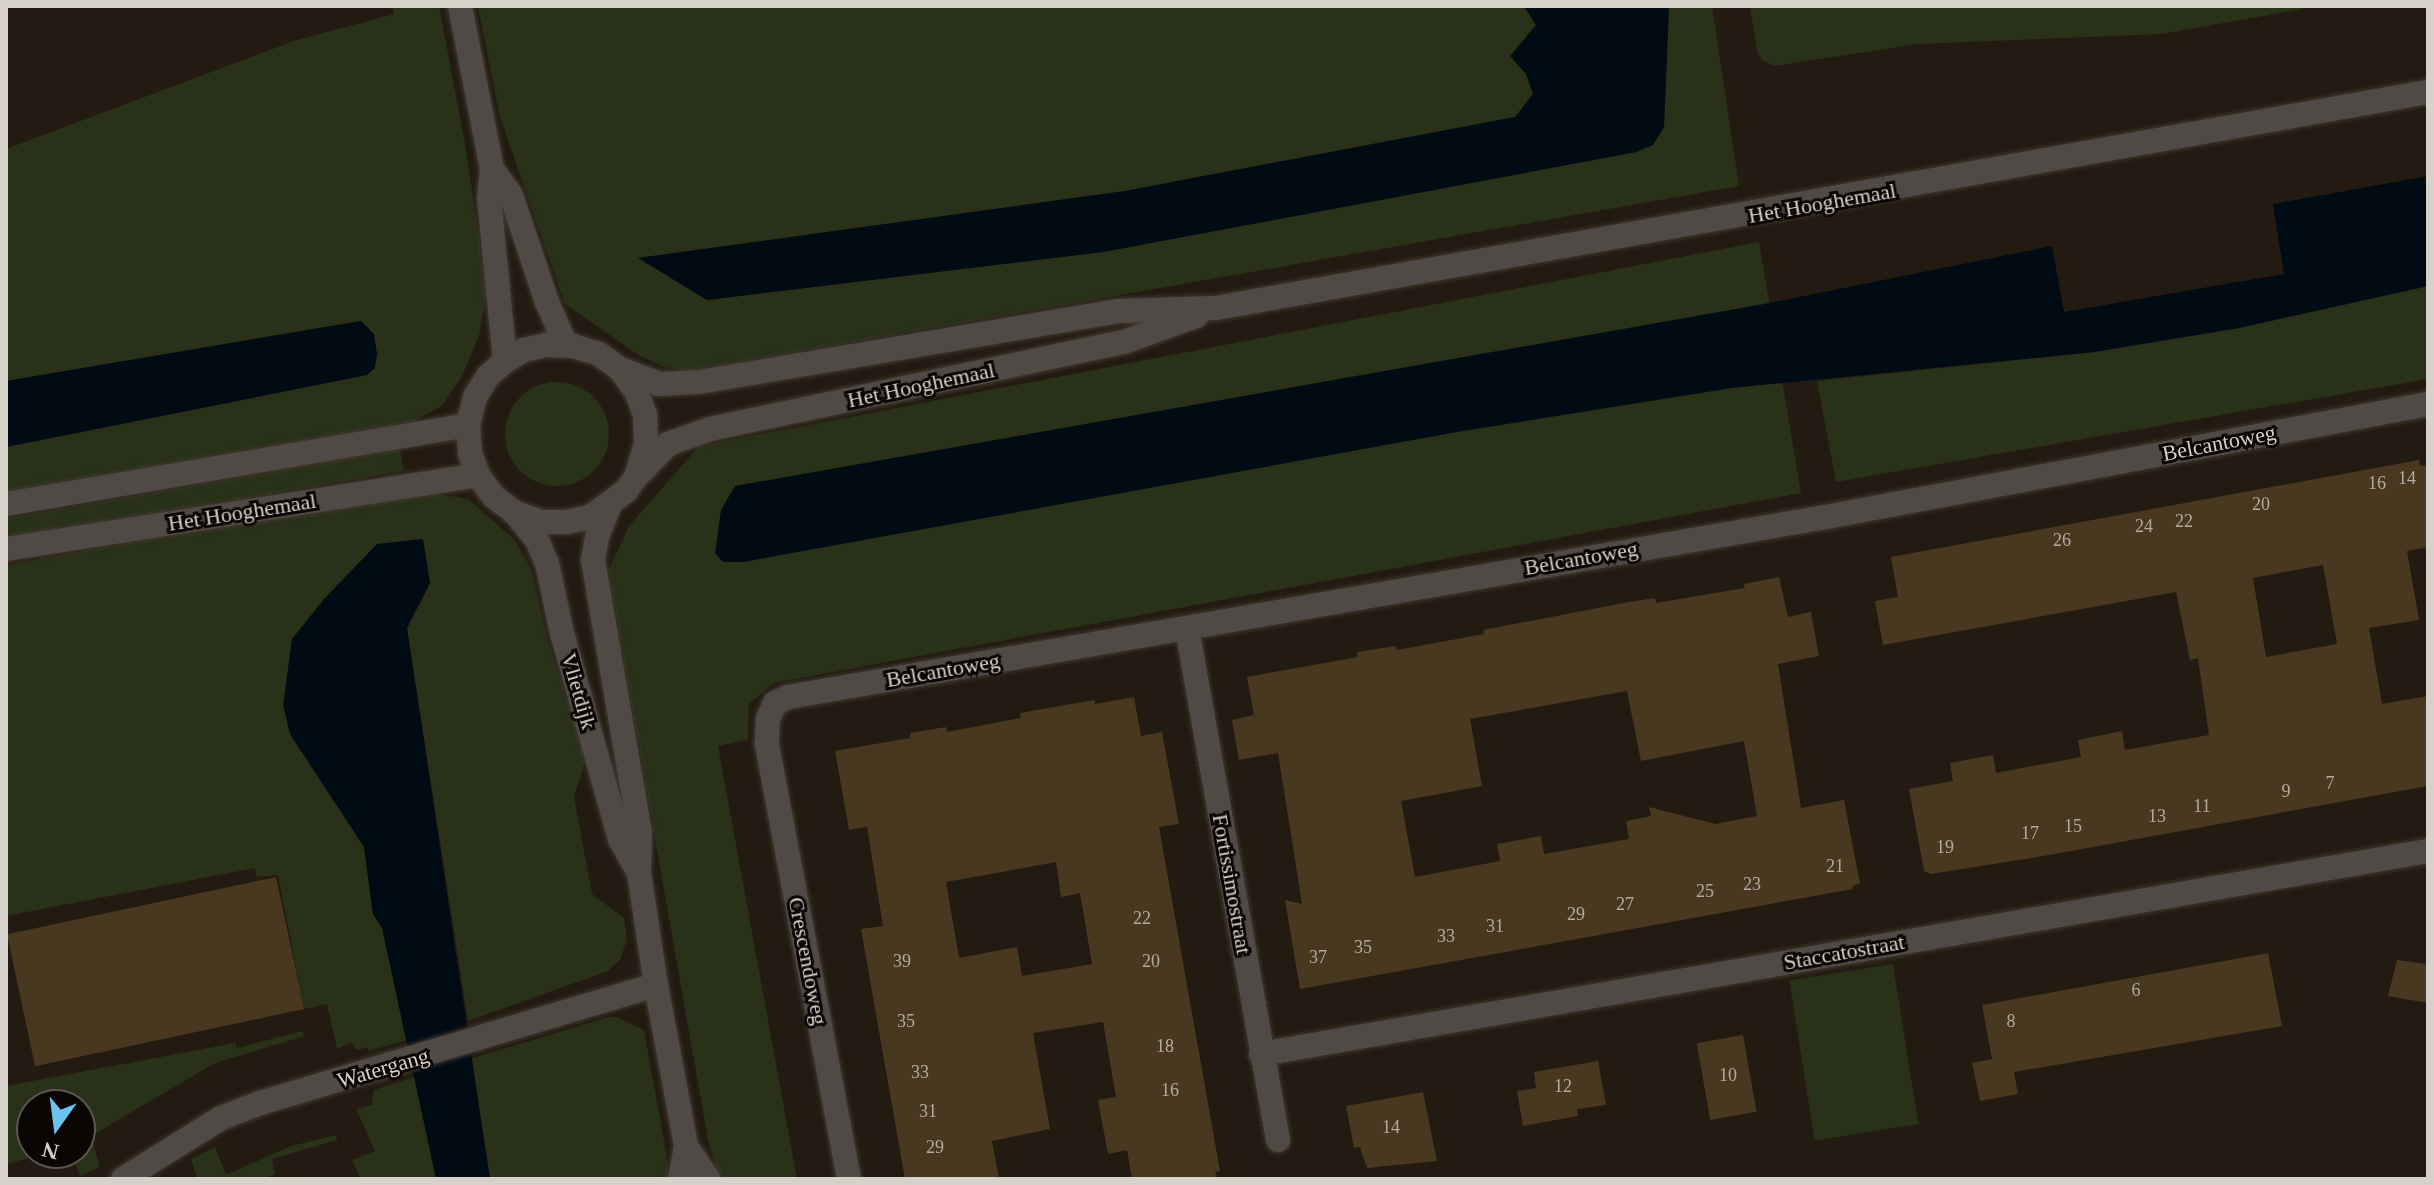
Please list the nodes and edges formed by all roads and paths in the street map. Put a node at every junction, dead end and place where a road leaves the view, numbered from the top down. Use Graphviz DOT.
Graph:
graph roads {
  1 [pos="460,6"];
  2 [pos="2428,92"];
  3 [pos="492,169"];
  4 [pos="1216,308"];
  5 [pos="566,345"];
  6 [pos="505,361"];
  7 [pos="620,369"];
  8 [pos="2428,404"];
  9 [pos="468,425"];
  10 [pos="478,475"];
  11 [pos="636,477"];
  12 [pos="6,504"];
  13 [pos="609,507"];
  14 [pos="514,512"];
  15 [pos="6,549"];
  16 [pos="1187,628"];
  17 [pos="767,743"];
  18 [pos="2428,851"];
  19 [pos="639,873"];
  20 [pos="656,985"];
  21 [pos="1261,1054"];
  22 [pos="1278,1140"];
  23 [pos="686,1146"];
  24 [pos="123,1179"];
  25 [pos="680,1179"];
  26 [pos="708,1179"];
  27 [pos="849,1179"];
  1 -- 3 [label="street"];
  2 -- 4 [label="street, Het Hooghemaal"];
  3 -- 5 [label="street"];
  3 -- 6 [label="street"];
  4 -- 7 [label="street, Het Hooghemaal"];
  4 -- 11 [label="street, Het Hooghemaal"];
  5 -- 6 [label="street"];
  5 -- 7 [label="street"];
  6 -- 9 [label="street"];
  7 -- 11 [label="street"];
  8 -- 16 [label="street, Belcantoweg"];
  9 -- 10 [label="street"];
  9 -- 12 [label="street"];
  10 -- 14 [label="street"];
  10 -- 15 [label="street, Het Hooghemaal"];
  11 -- 13 [label="street"];
  13 -- 14 [label="street"];
  13 -- 19 [label="street, Vlietdijk"];
  14 -- 19 [label="street, Vlietdijk"];
  16 -- 17 [label="street, Belcantoweg"];
  16 -- 21 [label="street, Fortissimostraat"];
  17 -- 27 [label="street, Crescendoweg"];
  18 -- 21 [label="street, Staccatostraat"];
  19 -- 20 [label="street, Vlietdijk"];
  20 -- 23 [label="street, Vlietdijk"];
  20 -- 24 [label="street, Watergang"];
  21 -- 22 [label="street, Fortissimostraat"];
  23 -- 25 [label="street, Vlietdijk"];
  23 -- 26 [label="street, Vlietdijk"];
}
